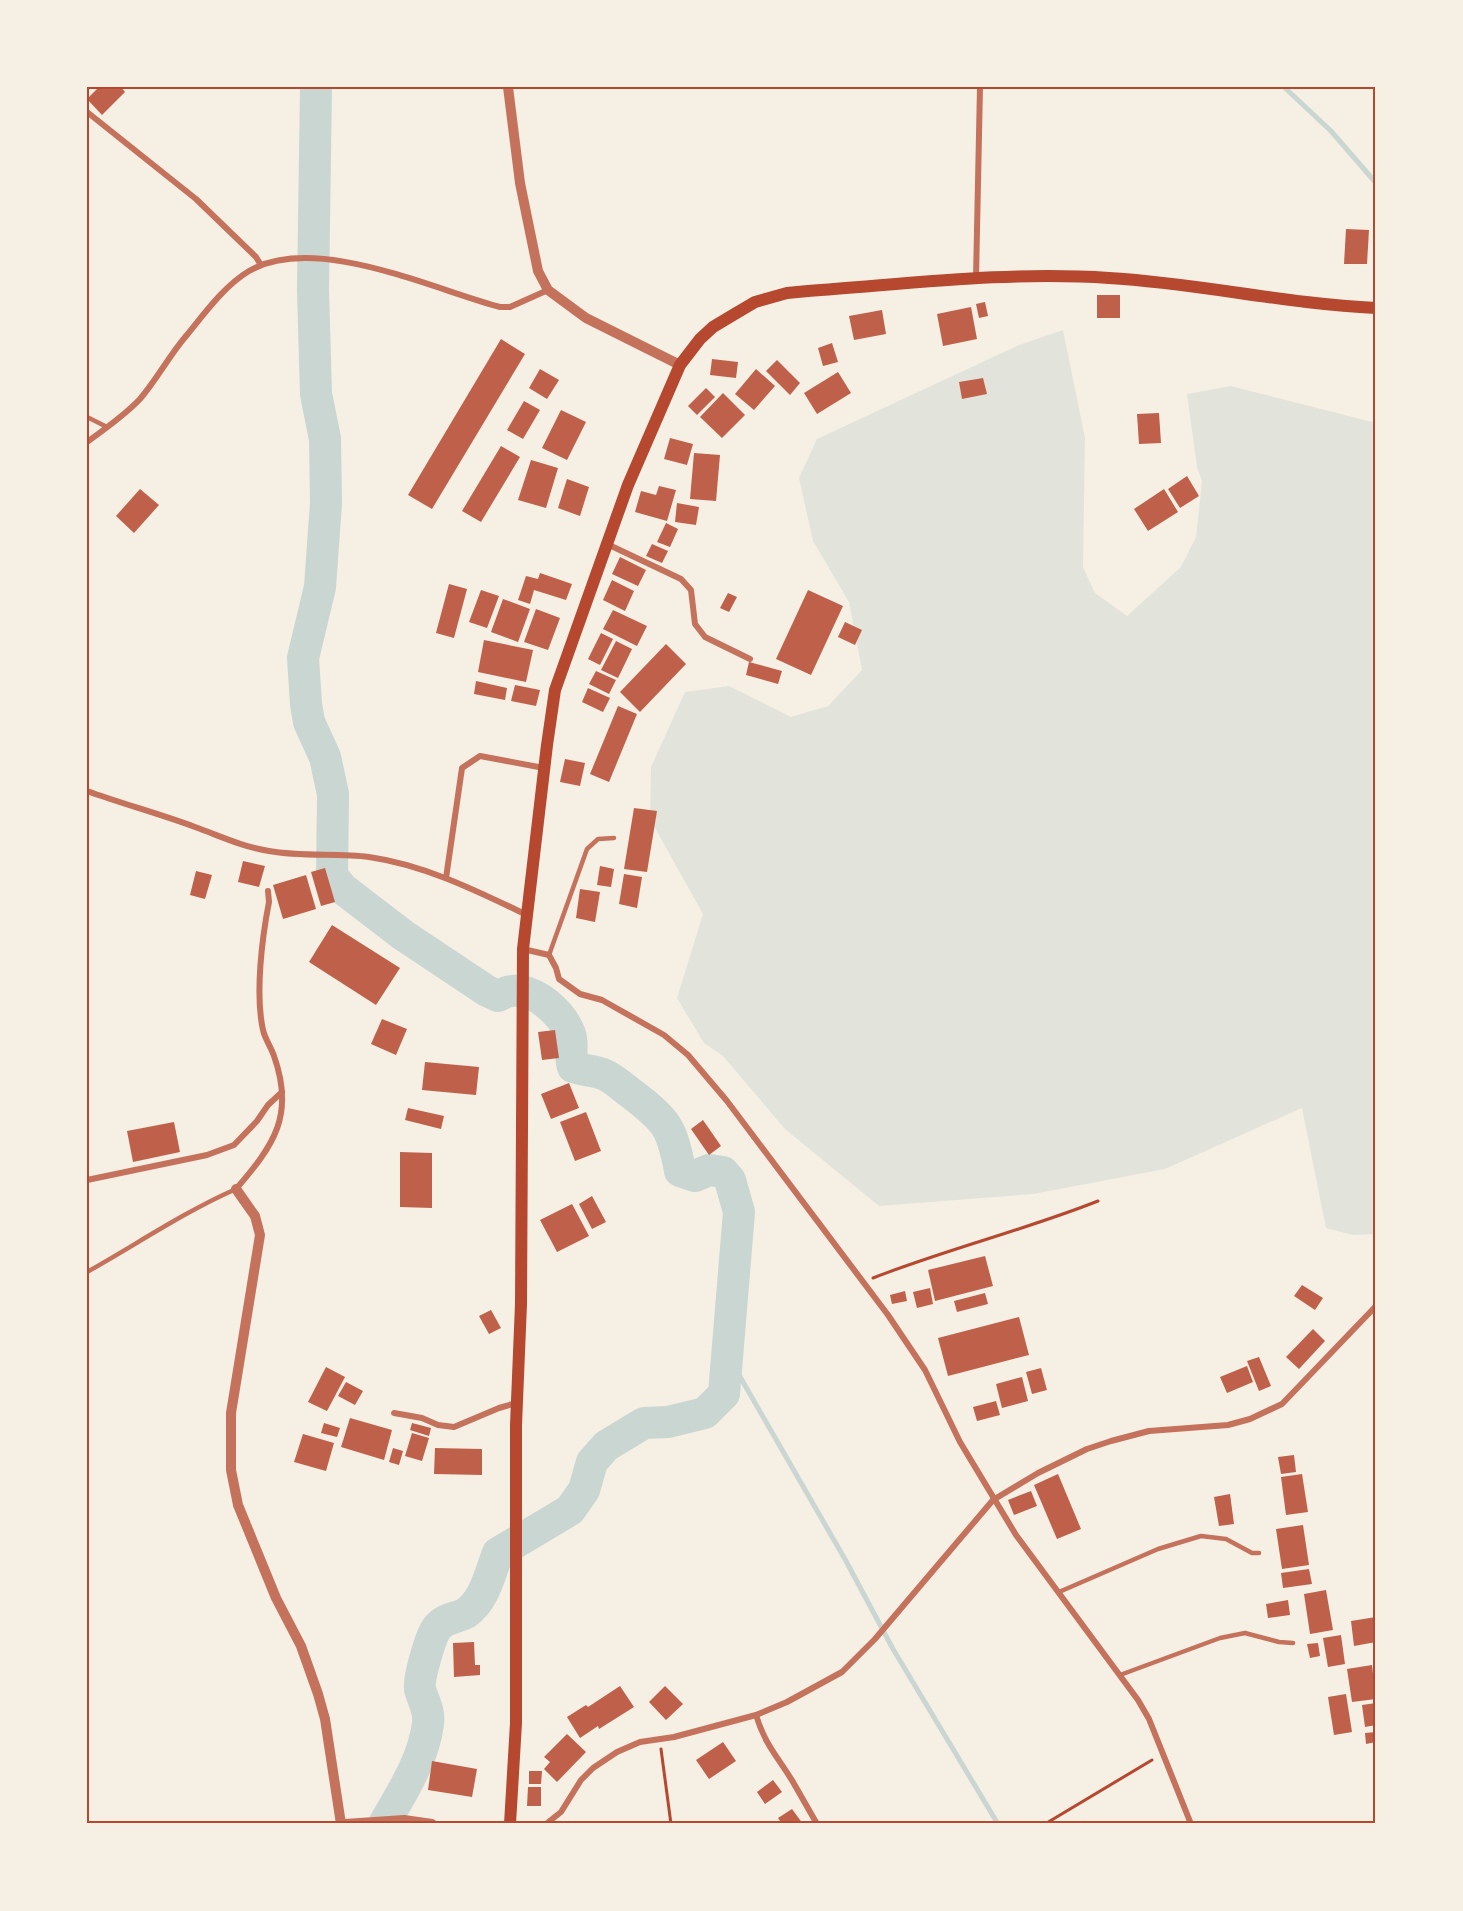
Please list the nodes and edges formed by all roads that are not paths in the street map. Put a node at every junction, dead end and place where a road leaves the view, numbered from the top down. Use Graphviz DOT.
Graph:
graph roads {
  1 [pos="508,87"];
  2 [pos="980,87"];
  3 [pos="87,112"];
  4 [pos="261,265"];
  5 [pos="976,278"];
  6 [pos="548,290"];
  7 [pos="1376,308"];
  8 [pos="680,365"];
  9 [pos="87,417"];
  10 [pos="107,428"];
  11 [pos="87,442"];
  12 [pos="606,544"];
  13 [pos="750,659"];
  14 [pos="544,768"];
  15 [pos="87,791"];
  16 [pos="614,838"];
  17 [pos="446,878"];
  18 [pos="268,891"];
  19 [pos="528,915"];
  20 [pos="523,949"];
  21 [pos="549,955"];
  22 [pos="282,1092"];
  23 [pos="87,1180"];
  24 [pos="236,1189"];
  25 [pos="87,1272"];
  26 [pos="1376,1306"];
  27 [pos="517,1403"];
  28 [pos="394,1413"];
  29 [pos="993,1500"];
  30 [pos="1259,1553"];
  31 [pos="1059,1593"];
  32 [pos="1293,1643"];
  33 [pos="1120,1675"];
  34 [pos="756,1715"];
  35 [pos="343,1824"];
  36 [pos="432,1824"];
  37 [pos="510,1824"];
  38 [pos="546,1824"];
  39 [pos="817,1824"];
  40 [pos="1191,1824"];
  1 -- 6 [label="street"];
  2 -- 5 [label="street"];
  3 -- 4 [label="street"];
  4 -- 6 [label="street"];
  4 -- 10 [label="street"];
  5 -- 7 [label="main road"];
  5 -- 8 [label="main road"];
  6 -- 8 [label="street"];
  8 -- 12 [label="main road"];
  9 -- 10 [label="lane"];
  10 -- 11 [label="street"];
  12 -- 13 [label="street"];
  12 -- 14 [label="main road"];
  14 -- 17 [label="street"];
  14 -- 19 [label="main road"];
  15 -- 17 [label="street"];
  16 -- 21 [label="lane"];
  17 -- 19 [label="street"];
  18 -- 22 [label="street"];
  19 -- 20 [label="main road"];
  20 -- 21 [label="street"];
  20 -- 27 [label="main road"];
  21 -- 29 [label="street"];
  22 -- 23 [label="street"];
  22 -- 24 [label="street"];
  24 -- 25 [label="lane"];
  24 -- 35 [label="street"];
  26 -- 29 [label="street"];
  27 -- 28 [label="street"];
  27 -- 37 [label="main road"];
  29 -- 31 [label="street"];
  29 -- 34 [label="street"];
  30 -- 31 [label="lane"];
  31 -- 33 [label="street"];
  32 -- 33 [label="lane"];
  33 -- 40 [label="street"];
  34 -- 38 [label="street"];
  34 -- 39 [label="street"];
  35 -- 36 [label="street"];
}
